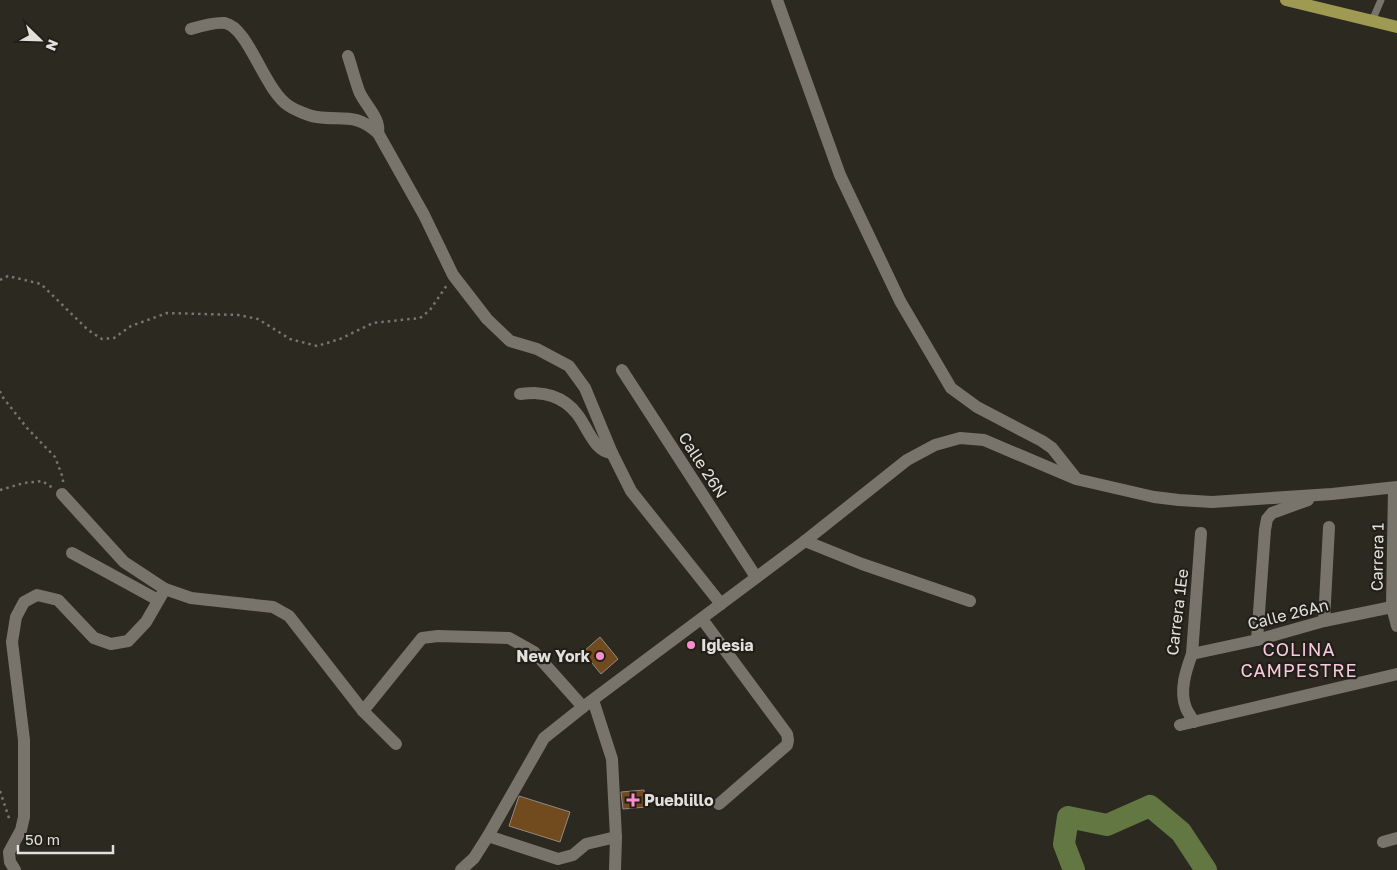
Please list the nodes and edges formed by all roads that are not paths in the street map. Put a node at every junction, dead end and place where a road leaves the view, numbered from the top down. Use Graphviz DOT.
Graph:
graph roads {
  1 [pos="777,0"];
  2 [pos="1286,0"];
  3 [pos="1381,0"];
  4 [pos="1314,3"];
  5 [pos="1372,21"];
  6 [pos="1397,27"];
  7 [pos="191,29"];
  8 [pos="348,56"];
  9 [pos="378,133"];
  10 [pos="622,370"];
  11 [pos="520,394"];
  12 [pos="612,453"];
  13 [pos="1076,479"];
  14 [pos="1396,487"];
  15 [pos="62,494"];
  16 [pos="1322,494"];
  17 [pos="1329,527"];
  18 [pos="1201,533"];
  19 [pos="805,541"];
  20 [pos="72,553"];
  21 [pos="756,577"];
  22 [pos="165,589"];
  23 [pos="158,600"];
  24 [pos="970,601"];
  25 [pos="721,604"];
  26 [pos="1392,607"];
  27 [pos="702,619"];
  28 [pos="1324,621"];
  29 [pos="1397,626"];
  30 [pos="1257,640"];
  31 [pos="1192,654"];
  32 [pos="1397,674"];
  33 [pos="588,704"];
  34 [pos="363,711"];
  35 [pos="1194,722"];
  36 [pos="1180,725"];
  37 [pos="396,744"];
  38 [pos="719,804"];
  39 [pos="488,836"];
  40 [pos="616,837"];
  41 [pos="1397,838"];
  42 [pos="1383,842"];
  43 [pos="4,849"];
  44 [pos="16,870"];
  45 [pos="461,870"];
  46 [pos="615,870"];
  1 -- 13 [label="street"];
  2 -- 4 [label="main road"];
  3 -- 5 [label="lane"];
  4 -- 5 [label="main road"];
  5 -- 6 [label="main road"];
  7 -- 9 [label="street"];
  8 -- 9 [label="street"];
  9 -- 12 [label="street"];
  10 -- 21 [label="street, Calle 26N"];
  11 -- 12 [label="street"];
  12 -- 25 [label="street"];
  13 -- 16 [label="street"];
  13 -- 19 [label="street"];
  14 -- 16 [label="street"];
  14 -- 26 [label="street, Carrera 1"];
  15 -- 22 [label="street"];
  16 -- 30 [label="street"];
  17 -- 28 [label="street"];
  18 -- 31 [label="street, Carrera 1Ee"];
  19 -- 21 [label="street"];
  19 -- 24 [label="street"];
  20 -- 23 [label="street"];
  21 -- 25 [label="street"];
  22 -- 23 [label="street"];
  22 -- 34 [label="street"];
  23 -- 43 [label="street"];
  25 -- 27 [label="street"];
  26 -- 28 [label="street, Calle 26An"];
  26 -- 29 [label="street, Carrera 1"];
  27 -- 33 [label="street"];
  27 -- 38 [label="street"];
  28 -- 30 [label="street, Calle 26An"];
  30 -- 31 [label="street, Calle 26An"];
  31 -- 35 [label="street, Carrera 1Ee"];
  32 -- 35 [label="street"];
  33 -- 34 [label="street"];
  33 -- 39 [label="street"];
  33 -- 40 [label="street"];
  34 -- 37 [label="street"];
  35 -- 36 [label="street"];
  39 -- 40 [label="street"];
  39 -- 45 [label="street"];
  40 -- 46 [label="street"];
  41 -- 42 [label="street"];
  43 -- 44 [label="street"];
}
